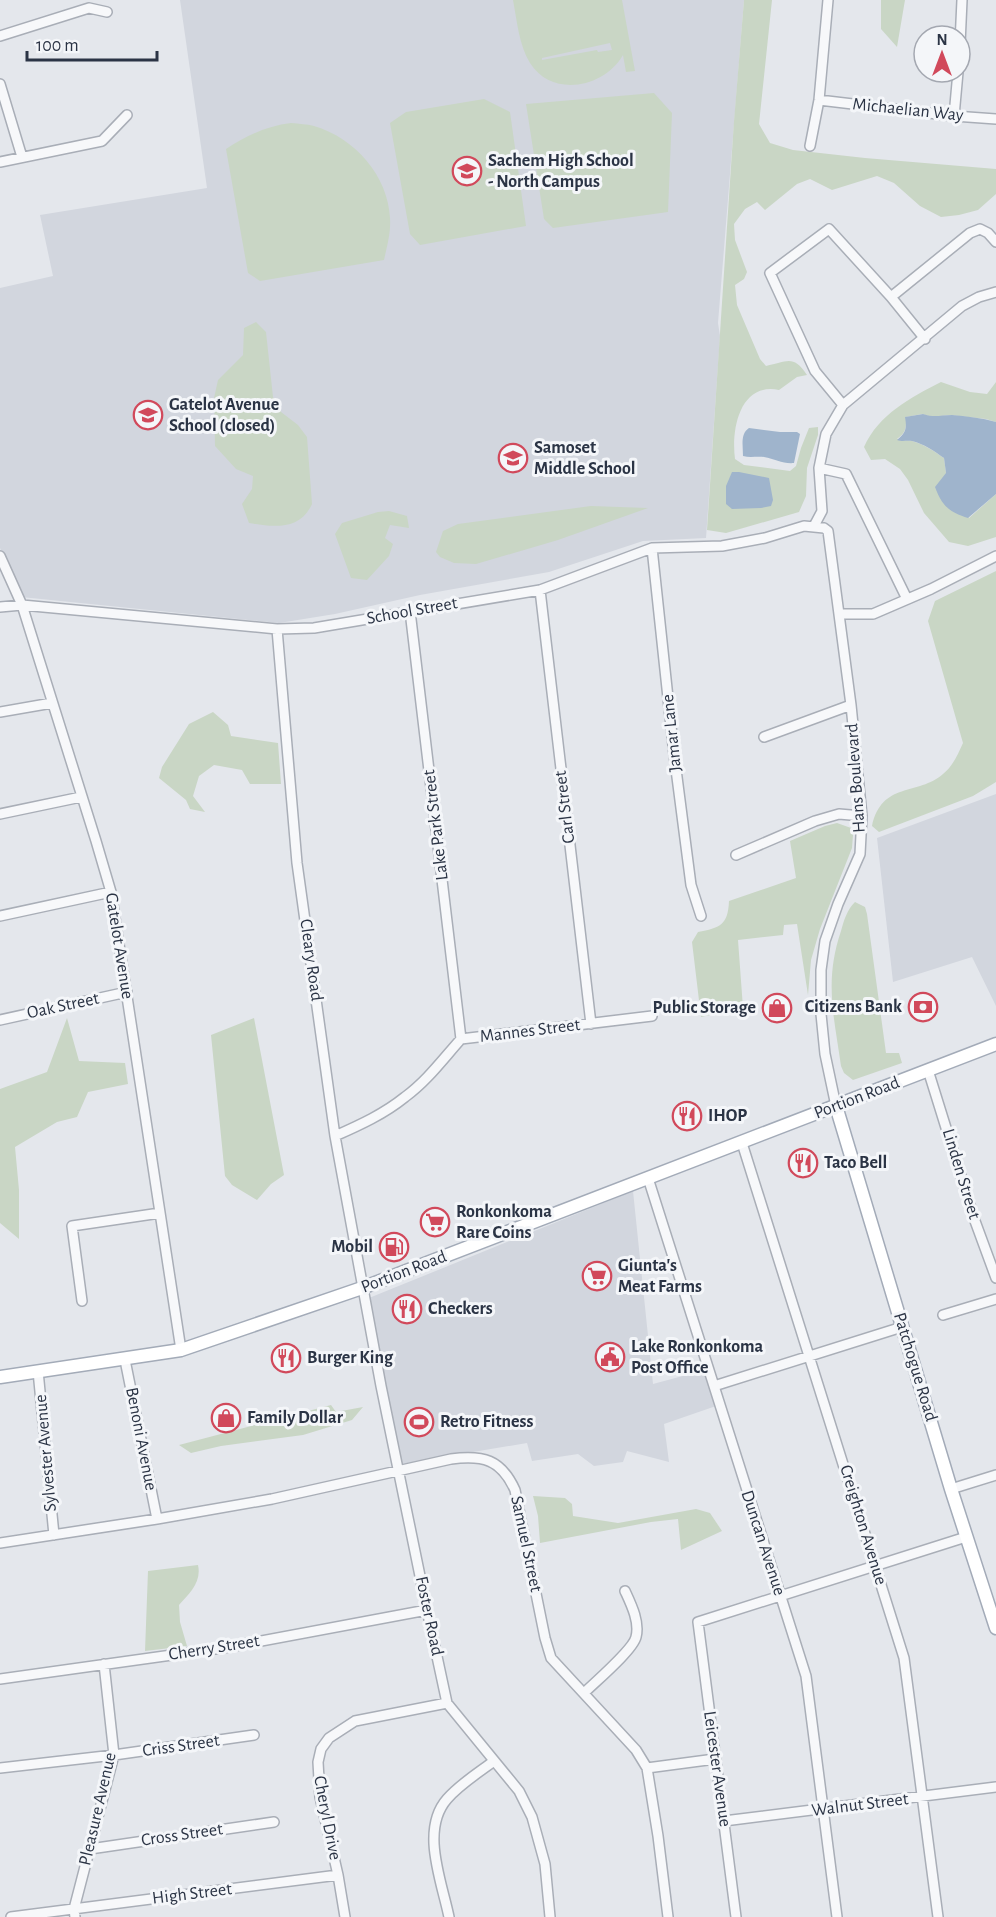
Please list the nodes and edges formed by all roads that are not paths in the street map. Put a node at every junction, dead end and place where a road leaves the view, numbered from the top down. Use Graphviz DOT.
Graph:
graph roads {
  1 [pos="828,0"];
  2 [pos="962,0"];
  3 [pos="107,12"];
  4 [pos="961,24"];
  5 [pos="0,36"];
  6 [pos="0,84"];
  7 [pos="957,84"];
  8 [pos="819,100"];
  9 [pos="127,115"];
  10 [pos="954,116"];
  11 [pos="996,119"];
  12 [pos="810,146"];
  13 [pos="22,157"];
  14 [pos="0,162"];
  15 [pos="996,242"];
  16 [pos="996,292"];
  17 [pos="891,297"];
  18 [pos="925,339"];
  19 [pos="843,405"];
  20 [pos="819,468"];
  21 [pos="814,526"];
  22 [pos="652,548"];
  23 [pos="0,556"];
  24 [pos="996,556"];
  25 [pos="540,590"];
  26 [pos="907,599"];
  27 [pos="22,605"];
  28 [pos="0,607"];
  29 [pos="410,611"];
  30 [pos="840,614"];
  31 [pos="277,628"];
  32 [pos="52,703"];
  33 [pos="851,705"];
  34 [pos="0,712"];
  35 [pos="764,737"];
  36 [pos="81,797"];
  37 [pos="0,814"];
  38 [pos="862,816"];
  39 [pos="735,855"];
  40 [pos="111,892"];
  41 [pos="0,916"];
  42 [pos="701,916"];
  43 [pos="127,992"];
  44 [pos="652,1016"];
  45 [pos="0,1020"];
  46 [pos="591,1024"];
  47 [pos="461,1039"];
  48 [pos="996,1044"];
  49 [pos="928,1070"];
  50 [pos="836,1106"];
  51 [pos="335,1136"];
  52 [pos="742,1143"];
  53 [pos="648,1178"];
  54 [pos="160,1213"];
  55 [pos="996,1278"];
  56 [pos="362,1288"];
  57 [pos="996,1299"];
  58 [pos="82,1301"];
  59 [pos="943,1315"];
  60 [pos="902,1327"];
  61 [pos="181,1350"];
  62 [pos="810,1355"];
  63 [pos="125,1360"];
  64 [pos="38,1371"];
  65 [pos="0,1377"];
  66 [pos="714,1386"];
  67 [pos="399,1470"];
  68 [pos="996,1475"];
  69 [pos="951,1489"];
  70 [pos="157,1519"];
  71 [pos="54,1534"];
  72 [pos="966,1537"];
  73 [pos="0,1543"];
  74 [pos="875,1565"];
  75 [pos="625,1591"];
  76 [pos="780,1597"];
  77 [pos="427,1610"];
  78 [pos="996,1628"];
  79 [pos="104,1664"];
  80 [pos="0,1679"];
  81 [pos="584,1693"];
  82 [pos="447,1703"];
  83 [pos="254,1735"];
  84 [pos="114,1755"];
  85 [pos="715,1759"];
  86 [pos="494,1761"];
  87 [pos="0,1768"];
  88 [pos="647,1768"];
  89 [pos="996,1787"];
  90 [pos="922,1797"];
  91 [pos="824,1810"];
  92 [pos="724,1821"];
  93 [pos="274,1822"];
  94 [pos="90,1849"];
  95 [pos="338,1875"];
  96 [pos="74,1913"];
  97 [pos="11,1917"];
  98 [pos="345,1917"];
  99 [pos="449,1917"];
  100 [pos="550,1917"];
  101 [pos="668,1917"];
  102 [pos="736,1917"];
  103 [pos="837,1917"];
  104 [pos="938,1917"];
  1 -- 8 [label="street"];
  2 -- 4 [label="street"];
  3 -- 5 [label="street"];
  6 -- 13 [label="street"];
  7 -- 10 [label="street"];
  8 -- 10 [label="street, Michaelian Way"];
  8 -- 12 [label="street"];
  9 -- 13 [label="street"];
  10 -- 11 [label="street, Michaelian Way"];
  13 -- 14 [label="street"];
  15 -- 17 [label="street"];
  16 -- 18 [label="street"];
  17 -- 18 [label="street"];
  17 -- 19 [label="street"];
  18 -- 19 [label="street"];
  19 -- 20 [label="street"];
  20 -- 21 [label="street"];
  20 -- 26 [label="street"];
  21 -- 22 [label="street, School Street"];
  21 -- 30 [label="street, Hans Boulevard"];
  22 -- 25 [label="street, School Street"];
  22 -- 42 [label="street, Jamar Lane"];
  23 -- 27 [label="street, Gatelot Avenue"];
  24 -- 26 [label="street"];
  25 -- 29 [label="street, School Street"];
  25 -- 46 [label="street, Carl Street"];
  26 -- 30 [label="street"];
  27 -- 28 [label="street, School Street"];
  27 -- 31 [label="street, School Street"];
  27 -- 32 [label="street, Gatelot Avenue"];
  29 -- 31 [label="street, School Street"];
  29 -- 47 [label="street, Lake Park Street"];
  30 -- 33 [label="street, Hans Boulevard"];
  31 -- 51 [label="street, Cleary Road"];
  32 -- 34 [label="street"];
  32 -- 36 [label="street, Gatelot Avenue"];
  33 -- 35 [label="street"];
  33 -- 38 [label="street, Hans Boulevard"];
  36 -- 37 [label="street"];
  36 -- 40 [label="street, Gatelot Avenue"];
  38 -- 39 [label="street"];
  38 -- 50 [label="street, Hans Boulevard"];
  40 -- 41 [label="street"];
  40 -- 43 [label="street, Gatelot Avenue"];
  43 -- 45 [label="street, Oak Street"];
  43 -- 54 [label="street, Gatelot Avenue"];
  44 -- 46 [label="street, Mannes Street"];
  46 -- 47 [label="street, Mannes Street"];
  47 -- 51 [label="street, Mannes Street"];
  48 -- 49 [label="main road, Portion Road"];
  49 -- 50 [label="main road, Portion Road"];
  49 -- 55 [label="street, Linden Street"];
  50 -- 52 [label="main road, Portion Road"];
  50 -- 60 [label="main road, Patchogue Road"];
  51 -- 56 [label="street, Cleary Road"];
  52 -- 53 [label="main road, Portion Road"];
  52 -- 62 [label="street, Creighton Avenue"];
  53 -- 56 [label="main road, Portion Road"];
  53 -- 66 [label="street, Duncan Avenue"];
  54 -- 58 [label="street"];
  54 -- 61 [label="street, Gatelot Avenue"];
  56 -- 61 [label="main road, Portion Road"];
  56 -- 67 [label="street, Foster Road"];
  57 -- 59 [label="street"];
  60 -- 62 [label="street"];
  60 -- 69 [label="main road, Patchogue Road"];
  61 -- 63 [label="main road, Portion Road"];
  62 -- 66 [label="street"];
  62 -- 74 [label="street, Creighton Avenue"];
  63 -- 64 [label="main road, Portion Road"];
  63 -- 70 [label="street, Benoni Avenue"];
  64 -- 65 [label="main road, Portion Road"];
  64 -- 71 [label="street, Sylvester Avenue"];
  66 -- 76 [label="street, Duncan Avenue"];
  67 -- 70 [label="street, Samuel Street"];
  67 -- 77 [label="street, Foster Road"];
  67 -- 81 [label="street, Samuel Street"];
  68 -- 69 [label="street"];
  69 -- 72 [label="main road, Patchogue Road"];
  70 -- 71 [label="street, Samuel Street"];
  71 -- 73 [label="street, Samuel Street"];
  72 -- 74 [label="street"];
  72 -- 78 [label="main road, Patchogue Road"];
  74 -- 76 [label="street"];
  74 -- 90 [label="street, Creighton Avenue"];
  75 -- 81 [label="street"];
  76 -- 85 [label="street, Leicester Avenue"];
  76 -- 91 [label="street, Duncan Avenue"];
  77 -- 79 [label="street, Cherry Street"];
  77 -- 82 [label="street, Foster Road"];
  79 -- 80 [label="street, Cherry Street"];
  79 -- 84 [label="street, Pleasure Avenue"];
  81 -- 88 [label="street, Samuel Street"];
  82 -- 86 [label="street, Foster Road"];
  82 -- 95 [label="street, Cheryl Drive"];
  83 -- 84 [label="street, Criss Street"];
  84 -- 87 [label="street, Criss Street"];
  84 -- 94 [label="street, Pleasure Avenue"];
  85 -- 88 [label="street"];
  85 -- 92 [label="street, Leicester Avenue"];
  86 -- 99 [label="street"];
  86 -- 100 [label="street, Foster Road"];
  88 -- 101 [label="street, Samuel Street"];
  89 -- 90 [label="street, Walnut Street"];
  90 -- 91 [label="street, Walnut Street"];
  90 -- 104 [label="street, Creighton Avenue"];
  91 -- 92 [label="street, Walnut Street"];
  91 -- 103 [label="street, Duncan Avenue"];
  92 -- 102 [label="street, Leicester Avenue"];
  93 -- 94 [label="street, Cross Street"];
  94 -- 96 [label="street, Pleasure Avenue"];
  95 -- 96 [label="street, High Street"];
  95 -- 98 [label="street, Cheryl Drive"];
  96 -- 97 [label="street, High Street"];
}
